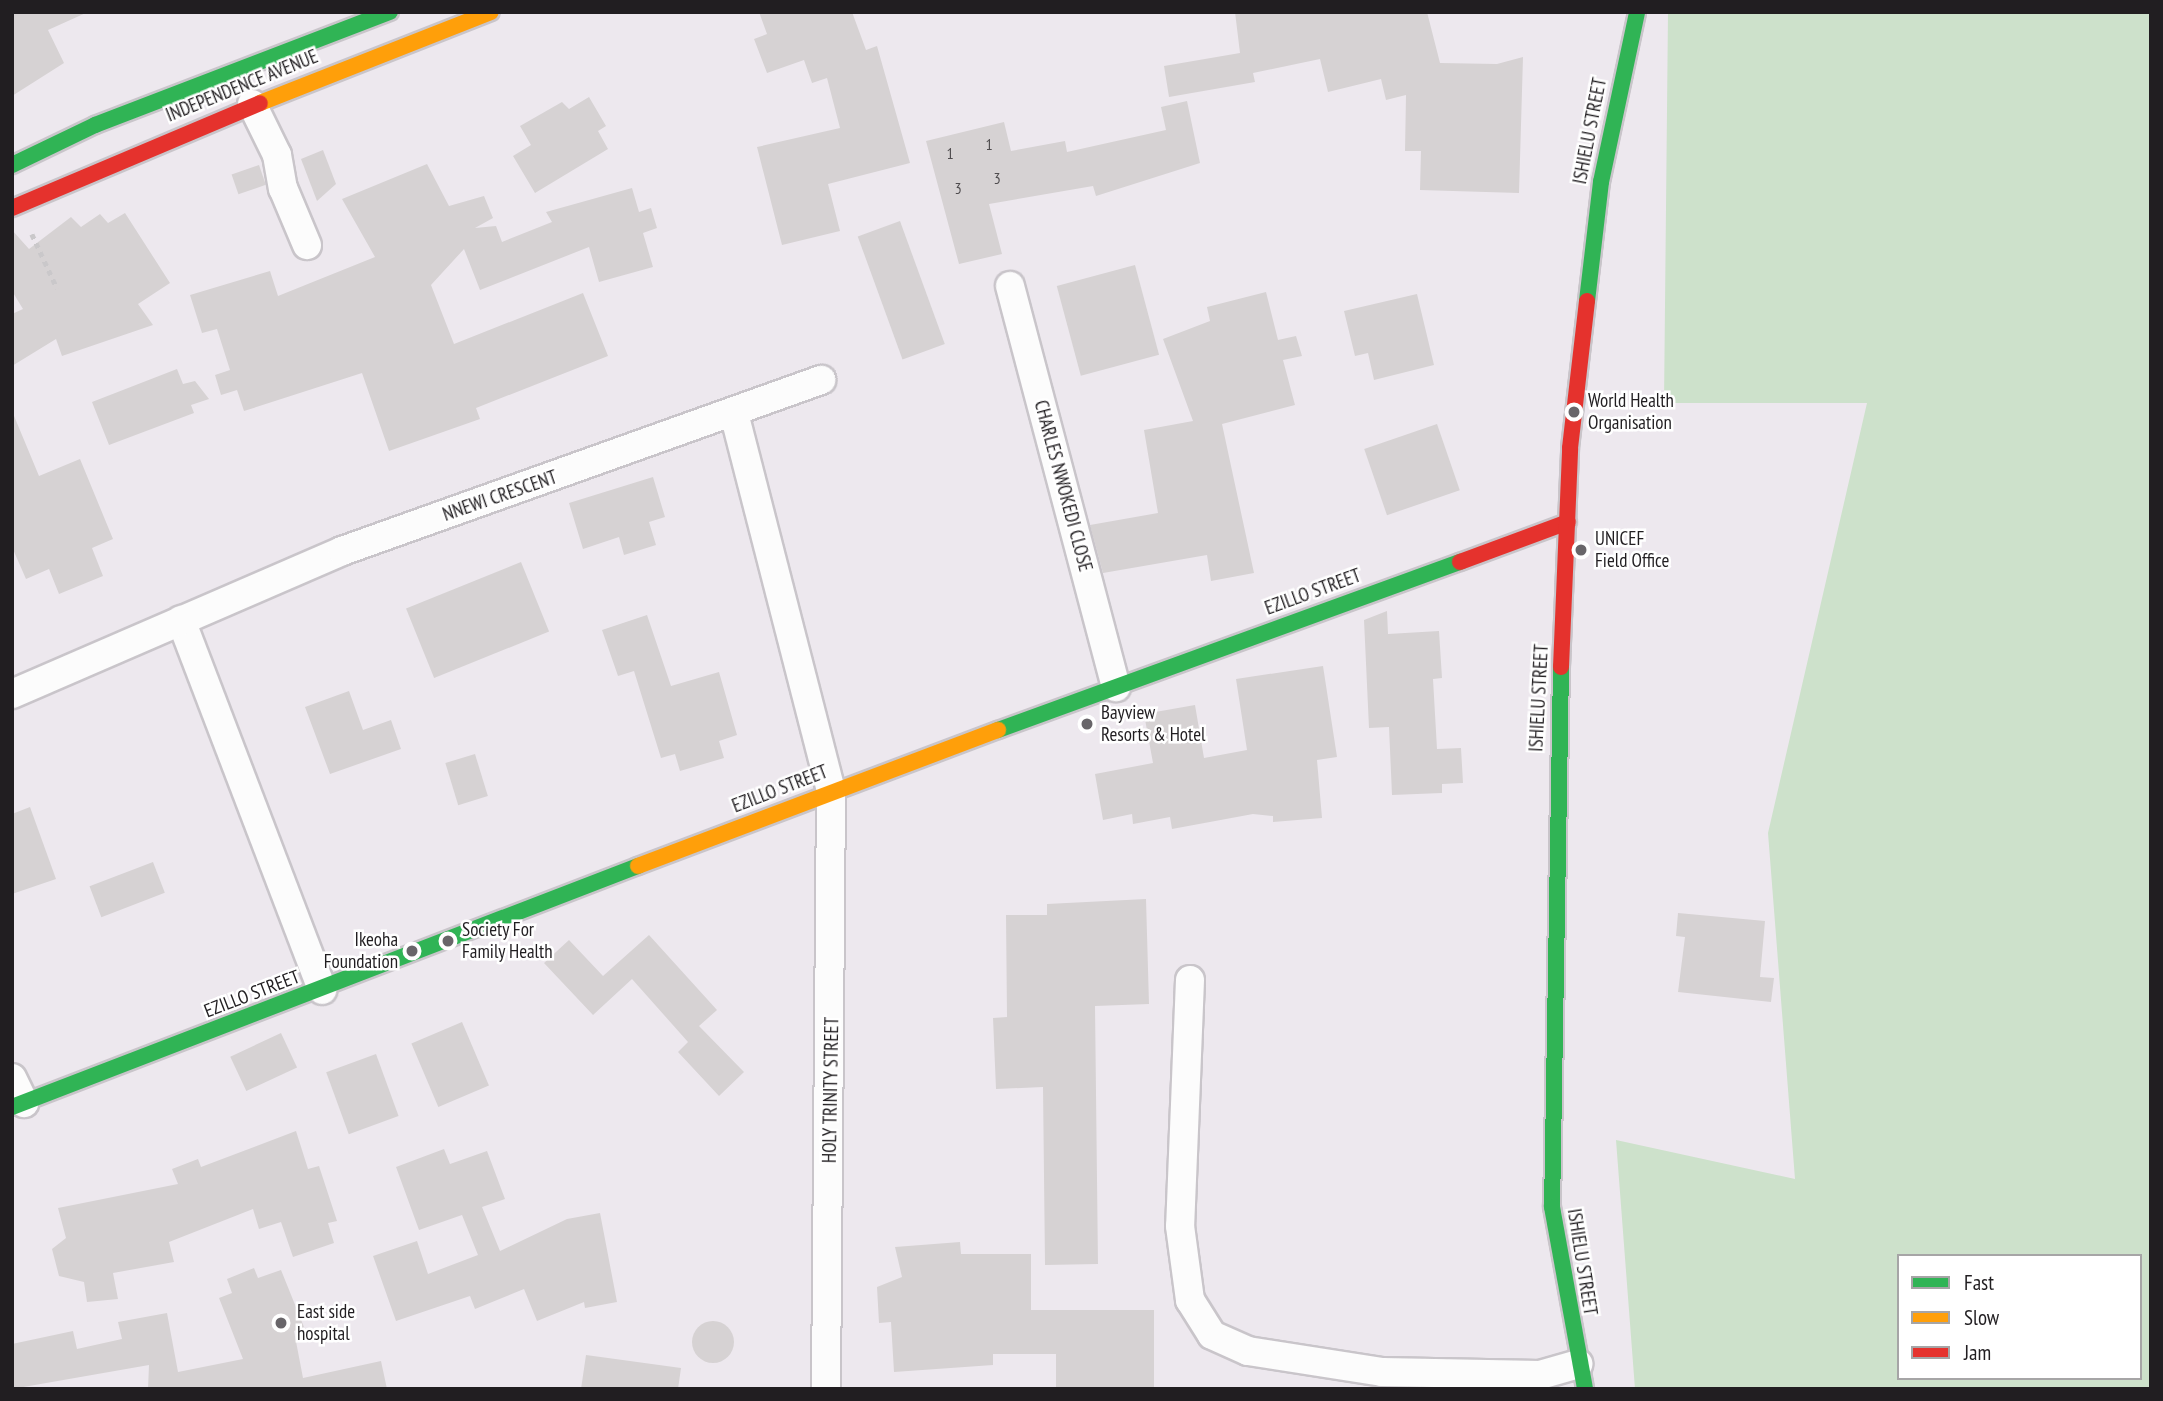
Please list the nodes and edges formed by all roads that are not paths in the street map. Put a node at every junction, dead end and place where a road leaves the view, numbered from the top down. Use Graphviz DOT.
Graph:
graph roads {
  1 [pos="390,12"];
  2 [pos="491,12"];
  3 [pos="1637,12"];
  4 [pos="252,104"];
  5 [pos="102,143"];
  6 [pos="12,165"];
  7 [pos="12,207"];
  8 [pos="307,245"];
  9 [pos="1010,286"];
  10 [pos="821,380"];
  11 [pos="734,413"];
  12 [pos="1568,522"];
  13 [pos="181,620"];
  14 [pos="1116,687"];
  15 [pos="12,694"];
  16 [pos="831,791"];
  17 [pos="1190,980"];
  18 [pos="322,990"];
  19 [pos="16,1096"];
  20 [pos="1582,1377"];
  21 [pos="1540,1382"];
  22 [pos="826,1389"];
  1 -- 5 [label="street, INDEPENDENCE AVENUE"];
  2 -- 4 [label="street, INDEPENDENCE AVENUE"];
  3 -- 12 [label="street, ISHIELU STREET"];
  4 -- 5 [label="street, INDEPENDENCE AVENUE"];
  4 -- 8 [label="street"];
  5 -- 6 [label="street, INDEPENDENCE AVENUE"];
  5 -- 7 [label="street, INDEPENDENCE AVENUE"];
  9 -- 14 [label="street, CHARLES NWOKEDI CLOSE"];
  10 -- 11 [label="street, NNEWI CRESCENT"];
  11 -- 13 [label="street, NNEWI CRESCENT"];
  11 -- 16 [label="street, HOLY TRINITY STREET"];
  12 -- 14 [label="street, EZILLO STREET"];
  12 -- 20 [label="street, ISHIELU STREET"];
  13 -- 15 [label="street, NNEWI CRESCENT"];
  13 -- 18 [label="street"];
  14 -- 16 [label="street, EZILLO STREET"];
  16 -- 18 [label="street, EZILLO STREET"];
  16 -- 22 [label="street, HOLY TRINITY STREET"];
  17 -- 21 [label="street"];
  18 -- 19 [label="street, EZILLO STREET"];
  20 -- 21 [label="street"];
}
